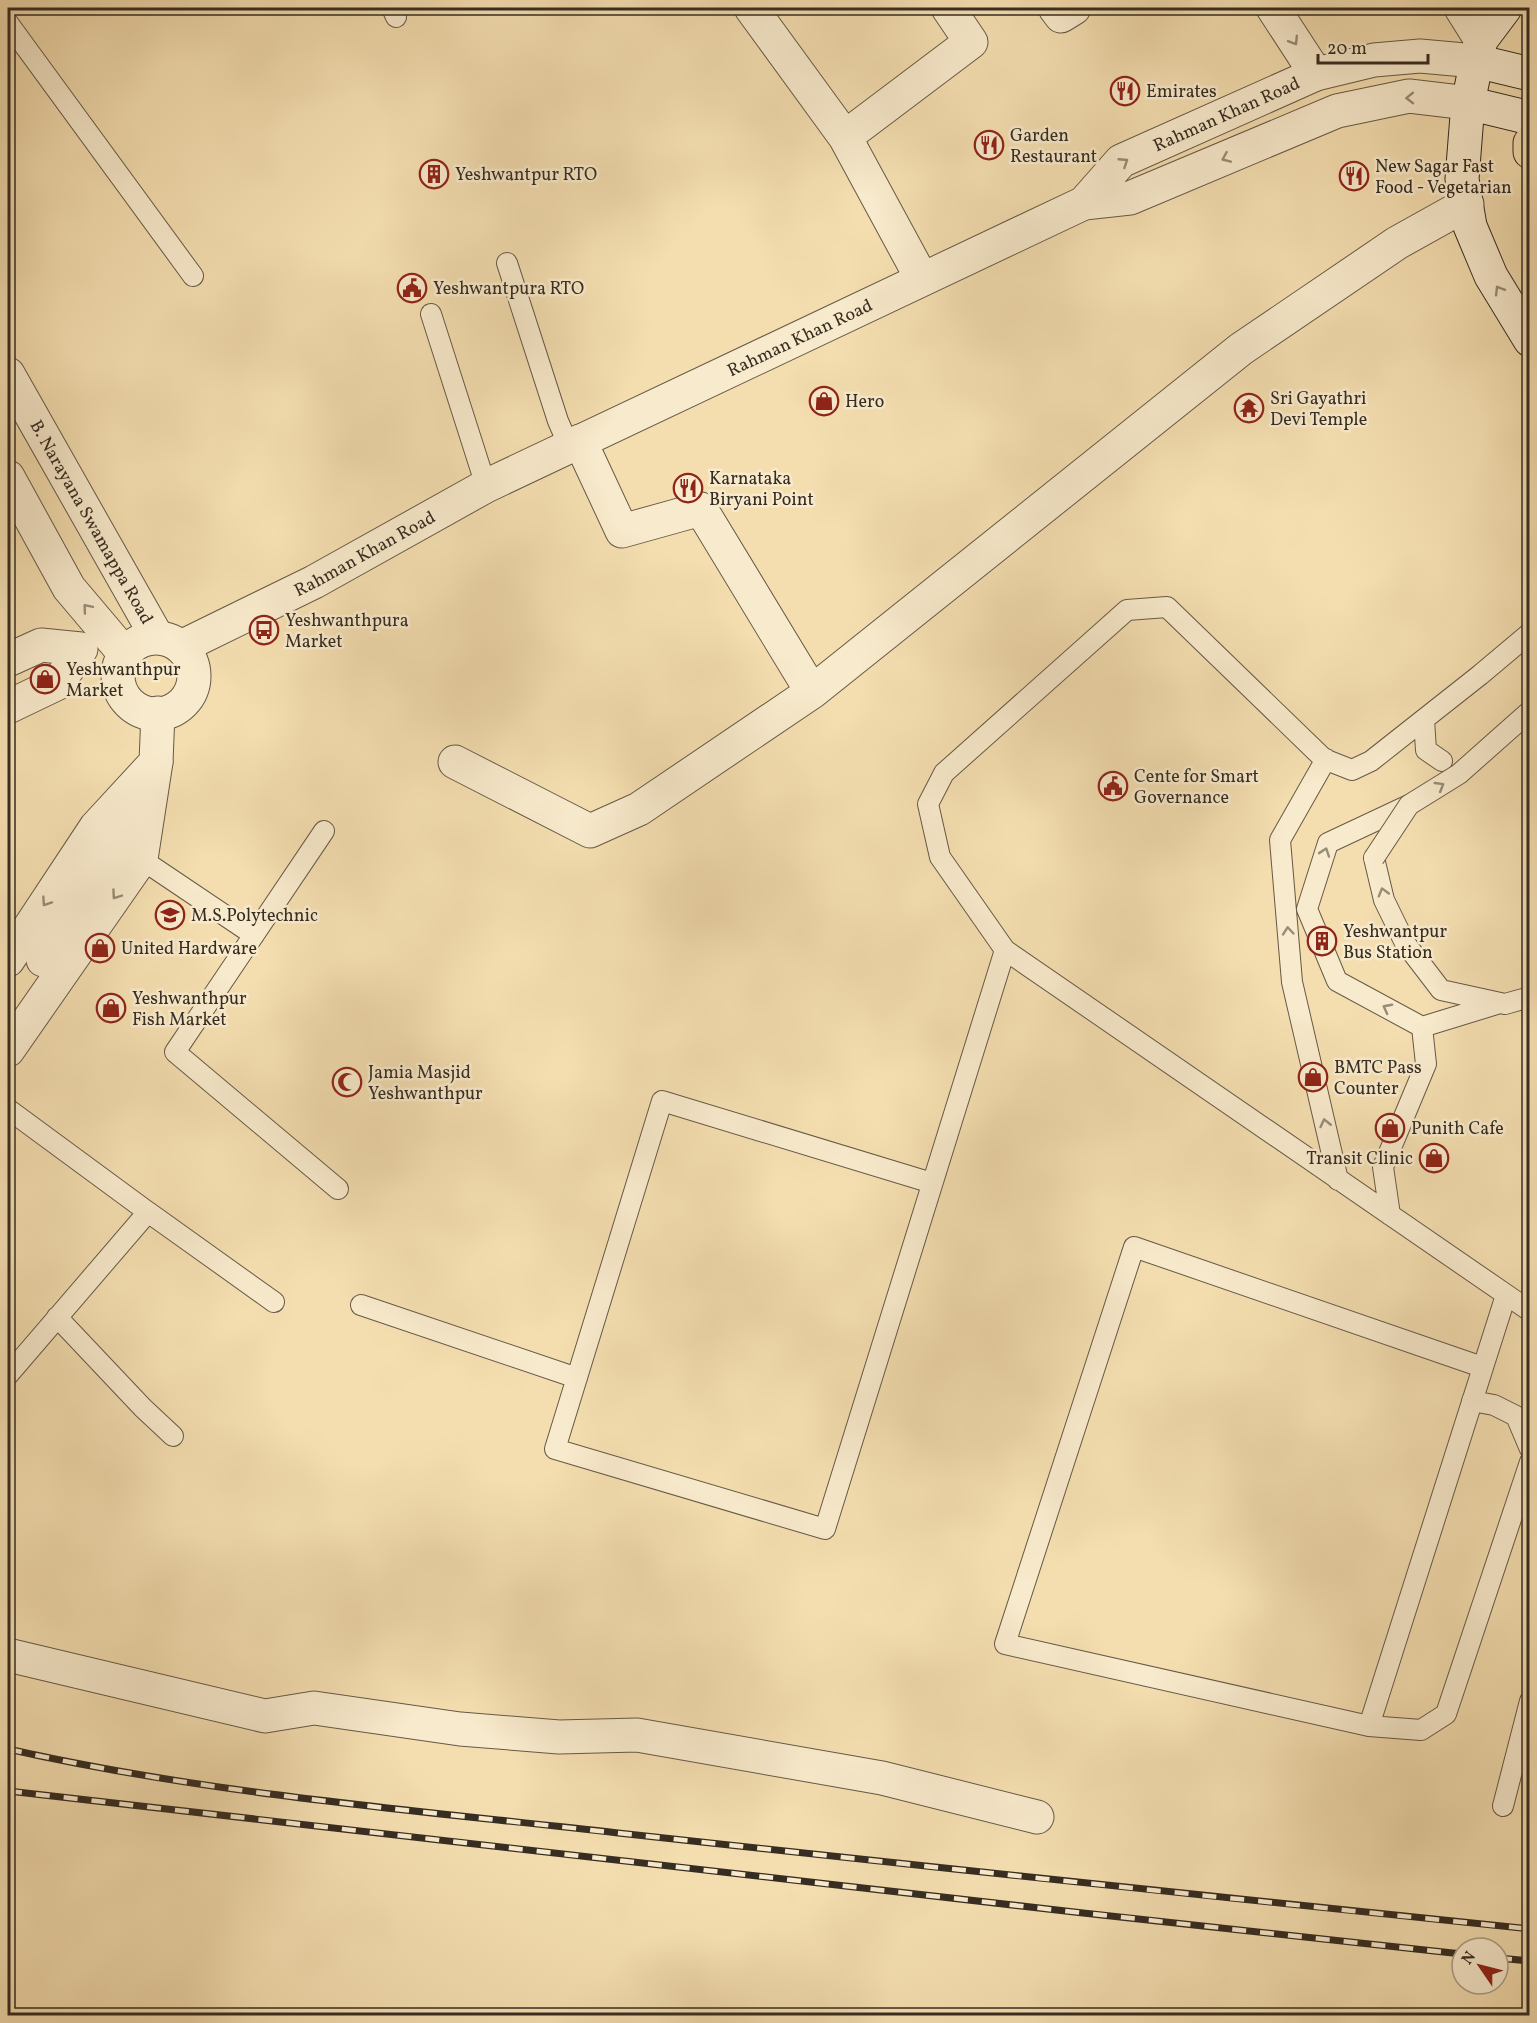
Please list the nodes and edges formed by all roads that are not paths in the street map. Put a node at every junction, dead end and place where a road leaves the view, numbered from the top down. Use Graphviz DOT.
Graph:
graph roads {
  1 [pos="751,8"];
  2 [pos="948,8"];
  3 [pos="1055,8"];
  4 [pos="1074,8"];
  5 [pos="1273,8"];
  6 [pos="1461,8"];
  7 [pos="1505,8"];
  8 [pos="8,23"];
  9 [pos="1478,51"];
  10 [pos="1316,74"];
  11 [pos="1530,74"];
  12 [pos="1468,103"];
  13 [pos="1530,118"];
  14 [pos="845,137"];
  15 [pos="1530,143"];
  16 [pos="1530,152"];
  17 [pos="1084,203"];
  18 [pos="1467,204"];
  19 [pos="507,263"];
  20 [pos="193,276"];
  21 [pos="922,279"];
  22 [pos="431,314"];
  23 [pos="1530,340"];
  24 [pos="8,374"];
  25 [pos="574,443"];
  26 [pos="8,477"];
  27 [pos="486,486"];
  28 [pos="1530,633"];
  29 [pos="169,642"];
  30 [pos="81,649"];
  31 [pos="122,659"];
  32 [pos="8,660"];
  33 [pos="8,685"];
  34 [pos="812,692"];
  35 [pos="8,707"];
  36 [pos="1530,711"];
  37 [pos="158,713"];
  38 [pos="1424,720"];
  39 [pos="1326,759"];
  40 [pos="1442,761"];
  41 [pos="156,762"];
  42 [pos="455,762"];
  43 [pos="1409,805"];
  44 [pos="324,831"];
  45 [pos="141,859"];
  46 [pos="254,935"];
  47 [pos="1005,950"];
  48 [pos="8,960"];
  49 [pos="1530,997"];
  50 [pos="1500,1003"];
  51 [pos="8,1013"];
  52 [pos="1422,1027"];
  53 [pos="8,1050"];
  54 [pos="8,1109"];
  55 [pos="1338,1180"];
  56 [pos="932,1183"];
  57 [pos="338,1189"];
  58 [pos="148,1212"];
  59 [pos="1390,1215"];
  60 [pos="1506,1295"];
  61 [pos="274,1302"];
  62 [pos="361,1305"];
  63 [pos="1530,1311"];
  64 [pos="57,1317"];
  65 [pos="1482,1367"];
  66 [pos="8,1375"];
  67 [pos="577,1378"];
  68 [pos="1472,1401"];
  69 [pos="173,1436"];
  70 [pos="1530,1449"];
  71 [pos="1530,1462"];
  72 [pos="12,1663"];
  73 [pos="1530,1701"];
  74 [pos="1369,1726"];
  75 [pos="1503,1806"];
  76 [pos="1037,1817"];
  1 -- 14 [label="street"];
  2 -- 14 [label="street"];
  3 -- 4 [label="street"];
  5 -- 10 [label="street, one-way"];
  6 -- 9 [label="street"];
  7 -- 9 [label="street"];
  8 -- 20 [label="lane"];
  9 -- 10 [label="street, Rahman Khan Road"];
  9 -- 11 [label="street, Rahman Khan Road"];
  9 -- 12 [label="street"];
  17 -- 10 [label="street, Rahman Khan Road, one-way"];
  12 -- 13 [label="street"];
  12 -- 17 [label="street, one-way"];
  12 -- 18 [label="street"];
  14 -- 21 [label="street"];
  15 -- 16 [label="highway"];
  17 -- 21 [label="street, Rahman Khan Road"];
  23 -- 18 [label="street, one-way"];
  18 -- 34 [label="street"];
  19 -- 25 [label="lane"];
  21 -- 25 [label="street, Rahman Khan Road"];
  22 -- 27 [label="lane"];
  24 -- 29 [label="street, B. Narayana Swamappa Road"];
  25 -- 27 [label="street, Rahman Khan Road"];
  25 -- 34 [label="street"];
  31 -- 26 [label="street, one-way"];
  27 -- 29 [label="street, Rahman Khan Road"];
  28 -- 38 [label="lane"];
  29 -- 31 [label="street, Rahman Khan Road"];
  29 -- 37 [label="street"];
  30 -- 31 [label="street"];
  30 -- 32 [label="street"];
  30 -- 33 [label="street"];
  30 -- 35 [label="street"];
  31 -- 37 [label="street"];
  34 -- 42 [label="street"];
  43 -- 36 [label="lane, one-way, bridge"];
  37 -- 41 [label="street"];
  38 -- 39 [label="lane"];
  38 -- 40 [label="lane"];
  39 -- 47 [label="lane"];
  55 -- 39 [label="lane, one-way"];
  41 -- 45 [label="street"];
  41 -- 48 [label="street, one-way"];
  41 -- 51 [label="street"];
  50 -- 43 [label="lane, one-way, bridge"];
  52 -- 43 [label="lane, one-way"];
  44 -- 46 [label="lane"];
  45 -- 46 [label="lane"];
  45 -- 53 [label="street, one-way"];
  46 -- 57 [label="lane"];
  47 -- 55 [label="lane"];
  47 -- 56 [label="lane"];
  49 -- 50 [label="lane"];
  50 -- 52 [label="lane"];
  52 -- 59 [label="lane"];
  54 -- 58 [label="lane"];
  55 -- 59 [label="lane"];
  56 -- 67 [label="lane"];
  56 -- 67 [label="lane"];
  58 -- 61 [label="lane"];
  58 -- 64 [label="lane"];
  59 -- 60 [label="lane"];
  60 -- 63 [label="lane"];
  60 -- 65 [label="lane"];
  62 -- 67 [label="lane"];
  64 -- 66 [label="lane"];
  64 -- 69 [label="lane"];
  65 -- 68 [label="lane"];
  65 -- 74 [label="lane"];
  68 -- 70 [label="lane"];
  68 -- 74 [label="lane"];
  71 -- 74 [label="lane"];
  72 -- 76 [label="street"];
  73 -- 75 [label="lane"];
}
